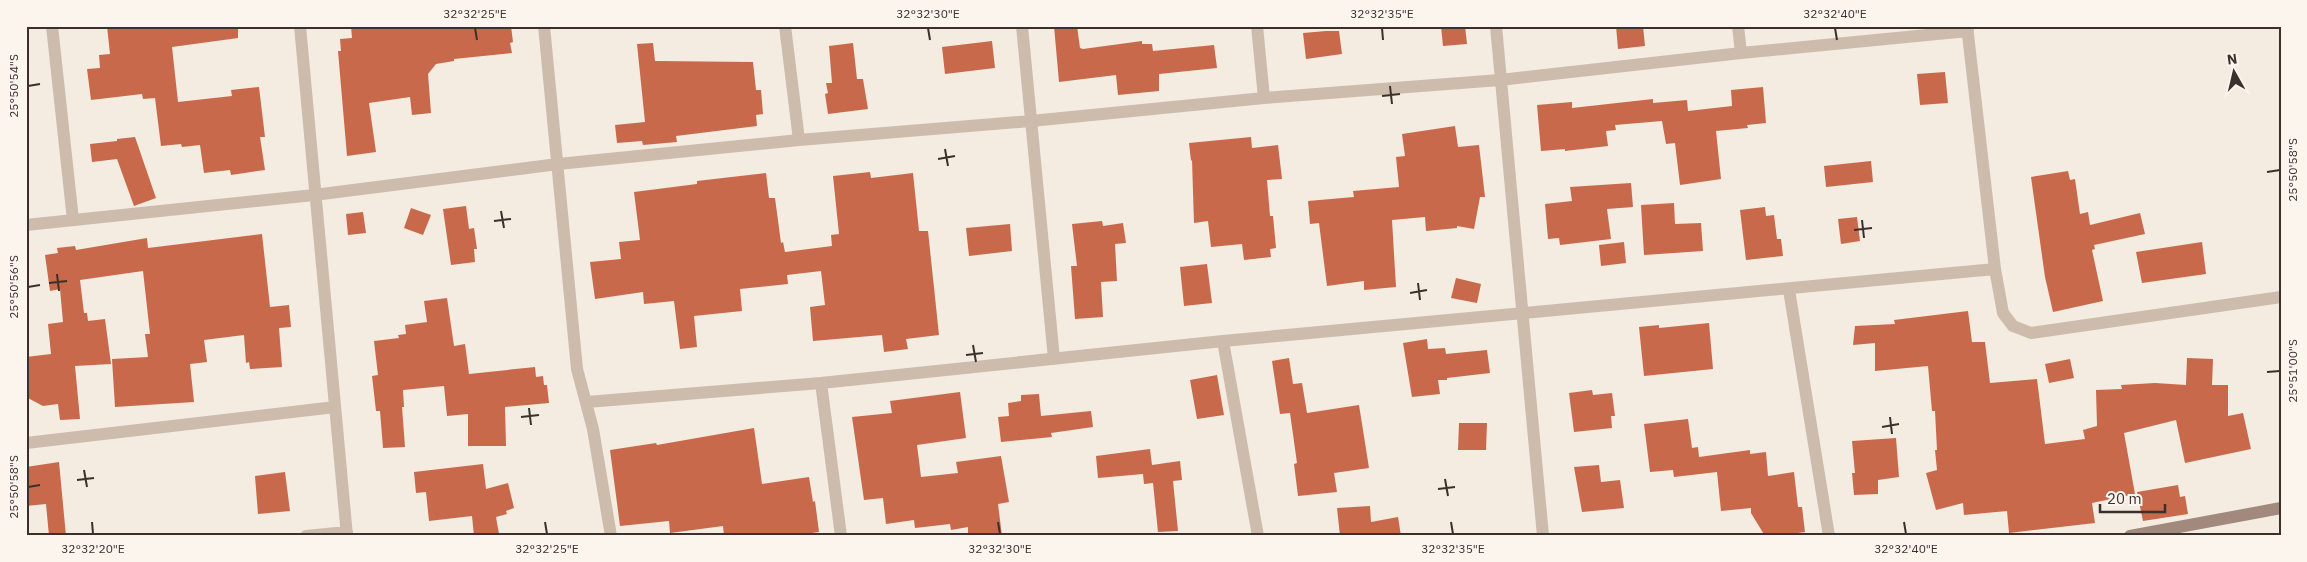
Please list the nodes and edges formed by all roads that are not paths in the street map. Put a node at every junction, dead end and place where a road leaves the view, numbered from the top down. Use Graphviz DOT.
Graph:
graph roads {
  1 [pos="52,26"];
  2 [pos="300,26"];
  3 [pos="544,26"];
  4 [pos="785,26"];
  5 [pos="1022,26"];
  6 [pos="1257,26"];
  7 [pos="1496,26"];
  8 [pos="1738,26"];
  9 [pos="1967,29"];
  10 [pos="1741,53"];
  11 [pos="1500,80"];
  12 [pos="1264,98"];
  13 [pos="1031,121"];
  14 [pos="799,140"];
  15 [pos="558,164"];
  16 [pos="314,195"];
  17 [pos="73,220"];
  18 [pos="26,225"];
  19 [pos="1995,269"];
  20 [pos="1789,290"];
  21 [pos="2281,297"];
  22 [pos="1523,313"];
  23 [pos="1223,342"];
  24 [pos="1054,359"];
  25 [pos="821,384"];
  26 [pos="587,402"];
  27 [pos="335,408"];
  28 [pos="26,442"];
  29 [pos="2281,508"];
  30 [pos="347,534"];
  31 [pos="306,536"];
  32 [pos="610,536"];
  33 [pos="840,536"];
  34 [pos="1258,536"];
  35 [pos="1543,536"];
  36 [pos="1829,536"];
  37 [pos="2130,536"];
  1 -- 17 [label="street"];
  2 -- 16 [label="street"];
  3 -- 15 [label="street"];
  4 -- 14 [label="street"];
  5 -- 13 [label="street"];
  6 -- 12 [label="street"];
  7 -- 11 [label="street"];
  8 -- 10 [label="street"];
  9 -- 10 [label="street"];
  9 -- 19 [label="street"];
  10 -- 11 [label="street"];
  11 -- 12 [label="street"];
  11 -- 22 [label="street"];
  12 -- 13 [label="street"];
  13 -- 14 [label="street"];
  13 -- 24 [label="street"];
  14 -- 15 [label="street"];
  15 -- 16 [label="street"];
  15 -- 26 [label="street"];
  16 -- 17 [label="street"];
  16 -- 27 [label="street"];
  17 -- 18 [label="street"];
  19 -- 20 [label="street"];
  19 -- 21 [label="street"];
  20 -- 22 [label="street"];
  20 -- 36 [label="street"];
  22 -- 23 [label="street"];
  22 -- 35 [label="street"];
  23 -- 24 [label="street"];
  23 -- 34 [label="street"];
  24 -- 25 [label="street"];
  25 -- 26 [label="street"];
  25 -- 33 [label="street"];
  26 -- 32 [label="street"];
  27 -- 28 [label="street"];
  27 -- 30 [label="street"];
  29 -- 37 [label="street"];
  30 -- 31 [label="street"];
}
